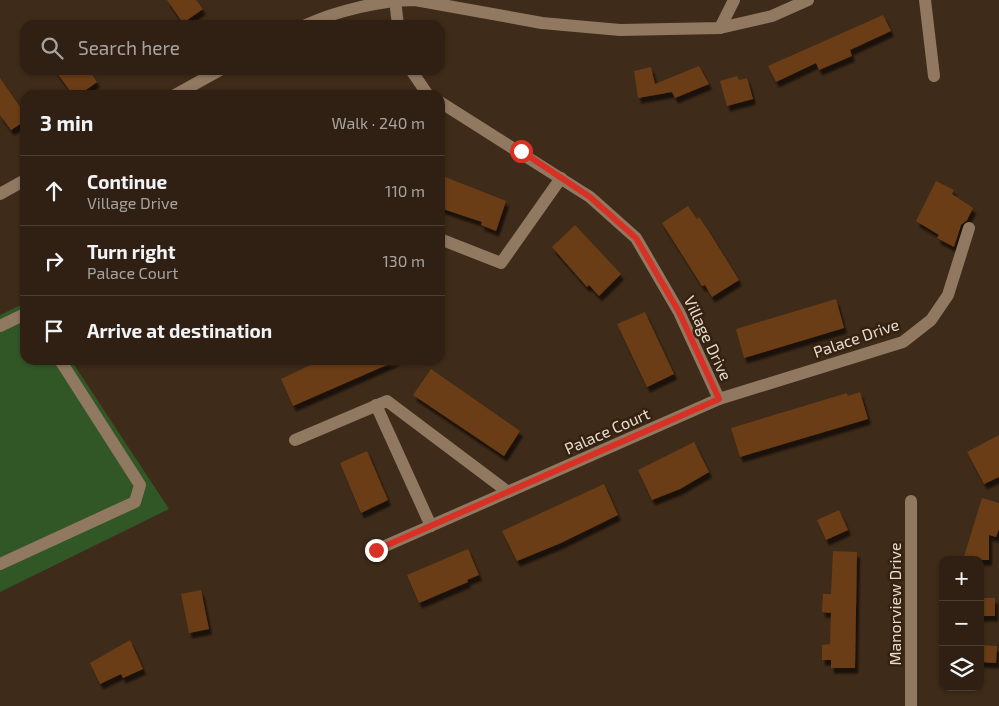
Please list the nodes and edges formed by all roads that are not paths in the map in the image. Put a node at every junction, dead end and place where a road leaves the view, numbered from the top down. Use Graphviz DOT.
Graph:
graph roads {
  1 [pos="396,0"];
  2 [pos="734,0"];
  3 [pos="808,0"];
  4 [pos="925,0"];
  5 [pos="322,20"];
  6 [pos="398,20"];
  7 [pos="720,28"];
  8 [pos="211,75"];
  9 [pos="414,75"];
  10 [pos="934,76"];
  11 [pos="184,90"];
  12 [pos="425,90"];
  13 [pos="445,105"];
  14 [pos="561,178"];
  15 [pos="20,183"];
  16 [pos="0,194"];
  17 [pos="969,228"];
  18 [pos="445,241"];
  19 [pos="20,316"];
  20 [pos="0,326"];
  21 [pos="63,365"];
  22 [pos="719,399"];
  23 [pos="376,405"];
  24 [pos="295,440"];
  25 [pos="508,492"];
  26 [pos="911,501"];
  27 [pos="431,526"];
  28 [pos="376,550"];
  29 [pos="0,564"];
  30 [pos="911,706"];
  1 -- 5 [label="street"];
  1 -- 6 [label="street"];
  1 -- 7 [label="street"];
  2 -- 7 [label="street"];
  3 -- 7 [label="street"];
  4 -- 10 [label="street"];
  8 -- 11 [label="street"];
  9 -- 12 [label="street"];
  13 -- 14 [label="street, Village Drive"];
  14 -- 18 [label="street"];
  14 -- 22 [label="street, Village Drive"];
  15 -- 16 [label="street"];
  17 -- 22 [label="street, Palace Drive"];
  19 -- 20 [label="street"];
  21 -- 29 [label="street"];
  22 -- 25 [label="street, Palace Court"];
  23 -- 24 [label="street"];
  23 -- 25 [label="street"];
  23 -- 27 [label="street"];
  25 -- 27 [label="street, Palace Court"];
  26 -- 30 [label="street, Manorview Drive"];
  27 -- 28 [label="street, Palace Court"];
}
